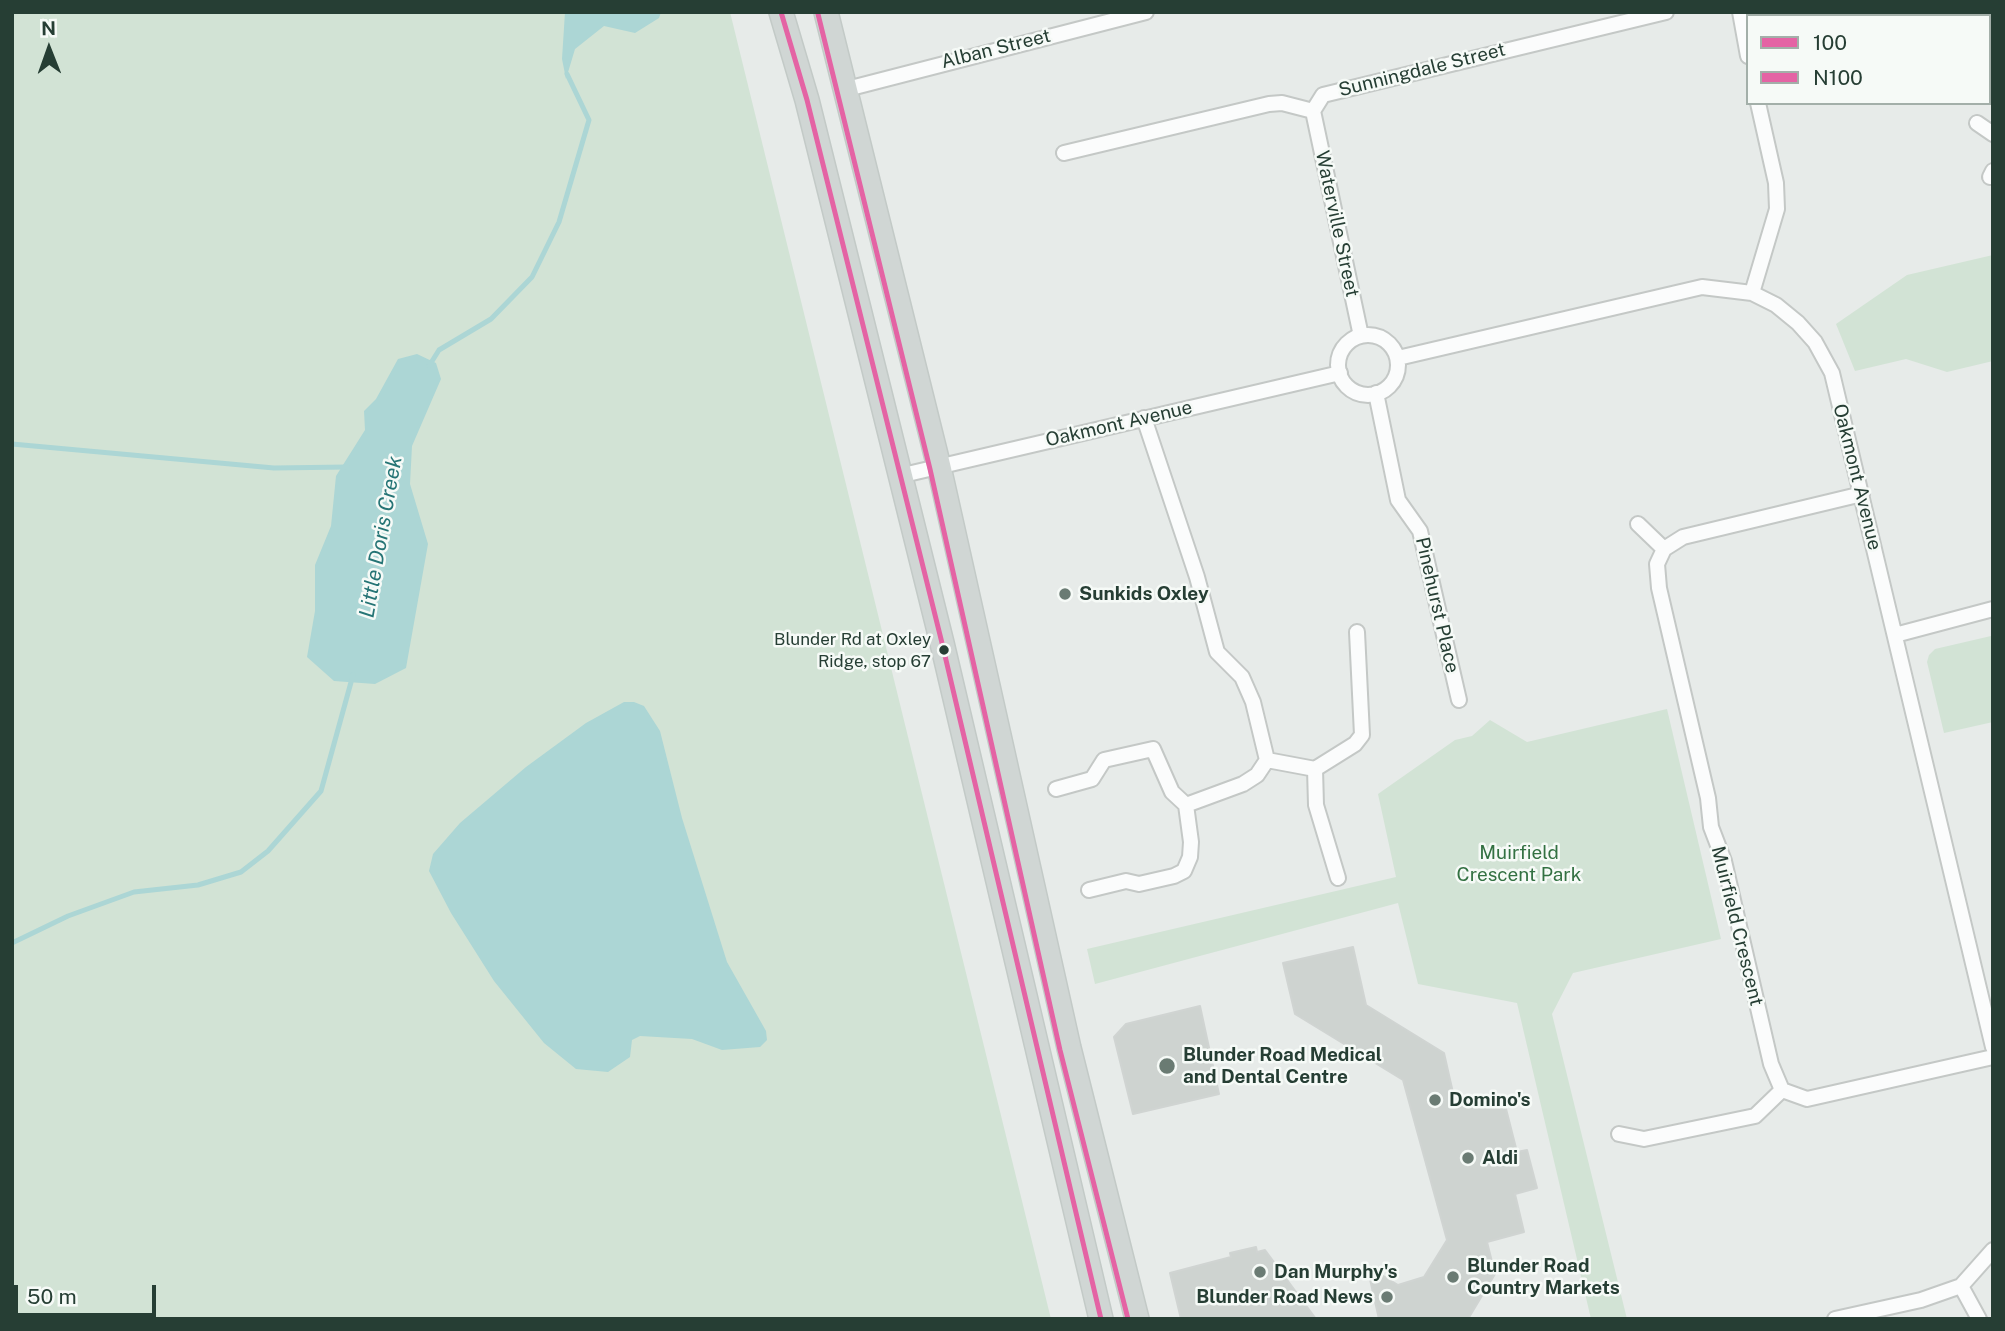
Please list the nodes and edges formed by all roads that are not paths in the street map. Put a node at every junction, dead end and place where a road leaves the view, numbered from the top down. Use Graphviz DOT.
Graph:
graph roads {
  1 [pos="781,12"];
  2 [pos="826,12"];
  3 [pos="1146,12"];
  4 [pos="1667,12"];
  5 [pos="1740,12"];
  6 [pos="1746,45"];
  7 [pos="847,89"];
  8 [pos="1758,105"];
  9 [pos="1313,111"];
  10 [pos="1977,123"];
  11 [pos="1993,134"];
  12 [pos="1064,153"];
  13 [pos="1752,293"];
  14 [pos="1361,336"];
  15 [pos="1398,358"];
  16 [pos="1339,373"];
  17 [pos="1376,393"];
  18 [pos="1144,418"];
  19 [pos="939,467"];
  20 [pos="900,476"];
  21 [pos="1862,494"];
  22 [pos="1639,524"];
  23 [pos="1664,550"];
  24 [pos="1993,609"];
  25 [pos="1357,632"];
  26 [pos="1895,635"];
  27 [pos="1459,700"];
  28 [pos="1267,760"];
  29 [pos="1315,769"];
  30 [pos="1056,789"];
  31 [pos="1186,805"];
  32 [pos="1338,878"];
  33 [pos="1089,890"];
  34 [pos="1993,1047"];
  35 [pos="1993,1057"];
  36 [pos="1783,1090"];
  37 [pos="1619,1134"];
  38 [pos="1993,1250"];
  39 [pos="1961,1286"];
  40 [pos="1101,1319"];
  41 [pos="1137,1319"];
  42 [pos="1835,1319"];
  43 [pos="1979,1319"];
  1 -- 20 [label="main road"];
  2 -- 7 [label="main road"];
  3 -- 7 [label="street, Alban Street"];
  4 -- 9 [label="street, Sunningdale Street"];
  5 -- 6 [label="street"];
  7 -- 19 [label="main road"];
  8 -- 13 [label="street"];
  9 -- 12 [label="street"];
  9 -- 14 [label="street, Waterville Street"];
  10 -- 11 [label="street"];
  13 -- 15 [label="street, Oakmont Avenue"];
  13 -- 21 [label="street, Oakmont Avenue"];
  14 -- 15 [label="street"];
  14 -- 16 [label="street"];
  15 -- 17 [label="street"];
  16 -- 17 [label="street"];
  16 -- 18 [label="street, Oakmont Avenue"];
  17 -- 27 [label="street, Pinehurst Place"];
  18 -- 19 [label="street, Oakmont Avenue"];
  18 -- 28 [label="street"];
  19 -- 20 [label="street, Oakmont Avenue"];
  19 -- 41 [label="main road"];
  20 -- 40 [label="main road"];
  21 -- 23 [label="street"];
  21 -- 26 [label="street, Oakmont Avenue"];
  22 -- 23 [label="street"];
  23 -- 36 [label="street, Muirfield Crescent"];
  24 -- 26 [label="street"];
  25 -- 29 [label="street"];
  26 -- 34 [label="street, Oakmont Avenue"];
  28 -- 29 [label="street"];
  28 -- 31 [label="street"];
  29 -- 32 [label="street"];
  30 -- 31 [label="street"];
  31 -- 33 [label="street"];
  35 -- 36 [label="street"];
  36 -- 37 [label="street"];
  38 -- 39 [label="street"];
  39 -- 42 [label="street"];
  39 -- 43 [label="street"];
}
